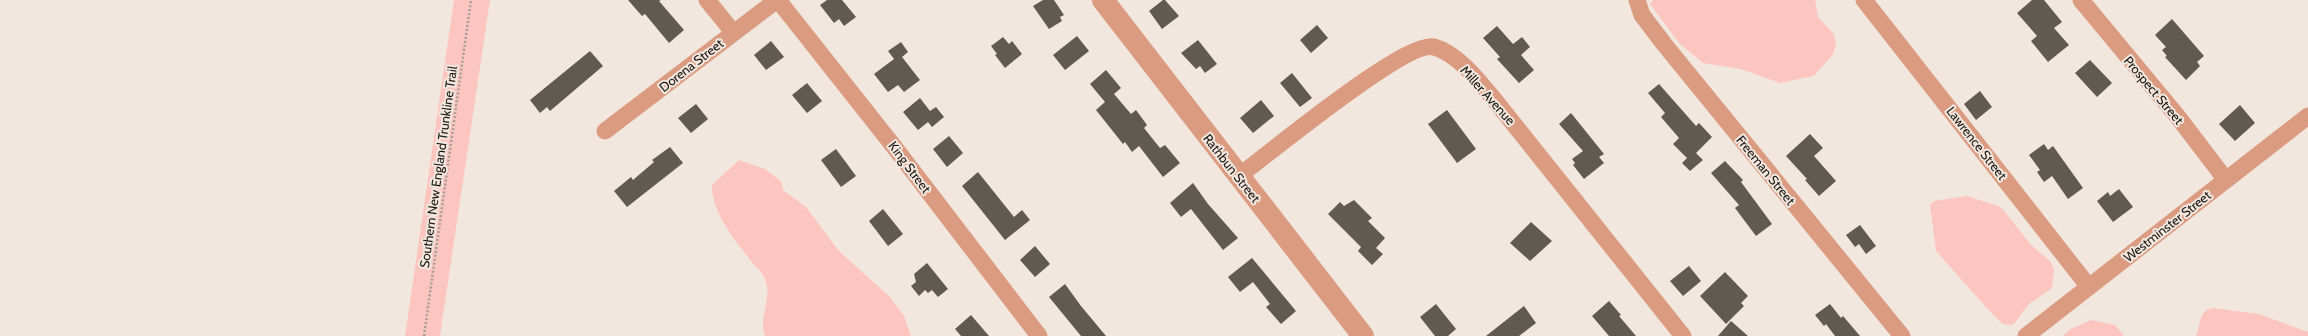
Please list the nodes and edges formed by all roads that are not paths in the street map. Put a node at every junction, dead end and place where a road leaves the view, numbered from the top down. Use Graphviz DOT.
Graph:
graph roads {
  1 [pos="707,0"];
  2 [pos="777,0"];
  3 [pos="1103,0"];
  4 [pos="1636,0"];
  5 [pos="1864,0"];
  6 [pos="2081,0"];
  7 [pos="733,32"];
  8 [pos="2308,116"];
  9 [pos="605,131"];
  10 [pos="1239,176"];
  11 [pos="2226,180"];
  12 [pos="2090,287"];
  13 [pos="1039,336"];
  14 [pos="1363,336"];
  15 [pos="1683,336"];
  16 [pos="1902,336"];
  17 [pos="2026,336"];
  1 -- 7 [label="street"];
  2 -- 7 [label="street, Dorena Street"];
  2 -- 13 [label="street, King Street"];
  3 -- 10 [label="street, Rathbun Street"];
  4 -- 16 [label="street, Freeman Street"];
  5 -- 12 [label="street, Lawrence Street"];
  6 -- 11 [label="street, Prospect Street"];
  7 -- 9 [label="street, Dorena Street"];
  8 -- 11 [label="street, Westminster Street"];
  10 -- 14 [label="street, Rathbun Street"];
  10 -- 15 [label="street, Miller Avenue"];
  11 -- 12 [label="street, Westminster Street"];
  12 -- 17 [label="street, Westminster Street"];
}
